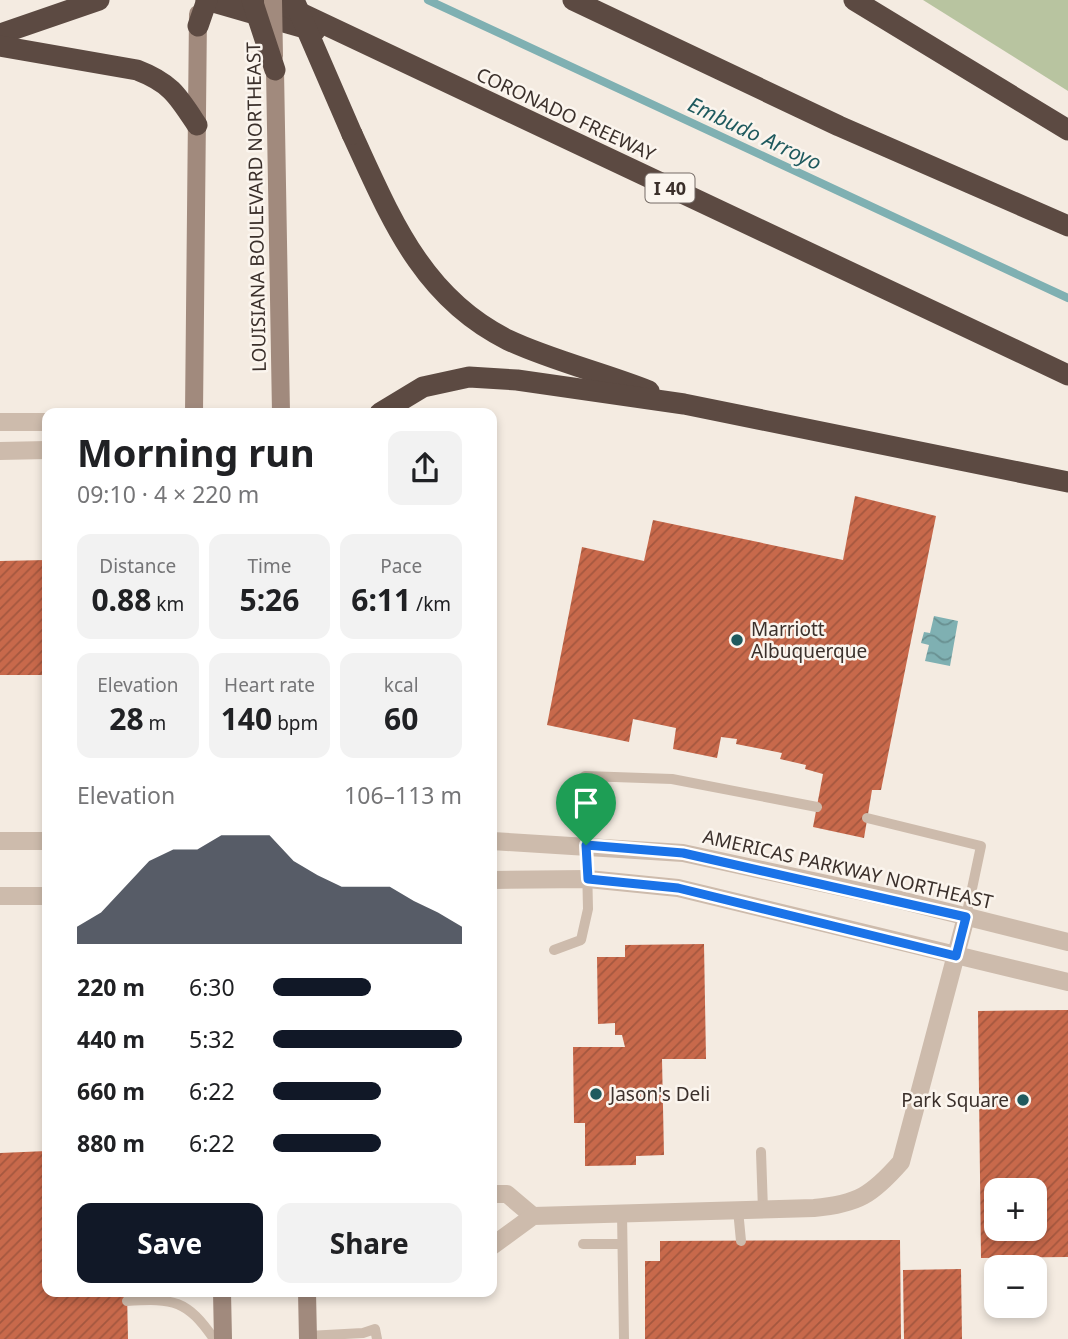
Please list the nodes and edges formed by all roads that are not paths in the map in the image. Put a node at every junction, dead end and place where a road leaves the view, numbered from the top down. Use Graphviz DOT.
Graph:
graph roads {
  1 [pos="198,0"];
  2 [pos="206,0"];
  3 [pos="253,0"];
  4 [pos="273,0"];
  5 [pos="294,0"];
  6 [pos="573,0"];
  7 [pos="854,0"];
  8 [pos="90,4"];
  9 [pos="198,26"];
  10 [pos="0,34"];
  11 [pos="0,46"];
  12 [pos="374,48"];
  13 [pos="275,70"];
  14 [pos="197,125"];
  15 [pos="1068,130"];
  16 [pos="1068,226"];
  17 [pos="1068,375"];
  18 [pos="684,404"];
  19 [pos="194,408"];
  20 [pos="281,408"];
  21 [pos="388,408"];
  22 [pos="0,422"];
  23 [pos="42,422"];
  24 [pos="42,450"];
  25 [pos="0,451"];
  26 [pos="1068,482"];
  27 [pos="817,807"];
  28 [pos="867,818"];
  29 [pos="0,841"];
  30 [pos="42,841"];
  31 [pos="497,841"];
  32 [pos="586,845"];
  33 [pos="588,879"];
  34 [pos="497,880"];
  35 [pos="42,895"];
  36 [pos="0,896"];
  37 [pos="966,917"];
  38 [pos="1068,942"];
  39 [pos="554,950"];
  40 [pos="956,956"];
  41 [pos="1068,982"];
  42 [pos="761,1152"];
  43 [pos="497,1194"];
  44 [pos="738,1210"];
  45 [pos="763,1210"];
  46 [pos="622,1213"];
  47 [pos="533,1216"];
  48 [pos="741,1241"];
  49 [pos="497,1243"];
  50 [pos="583,1244"];
  51 [pos="622,1244"];
  52 [pos="222,1297"];
  53 [pos="307,1297"];
  54 [pos="127,1301"];
  55 [pos="308,1337"];
  56 [pos="214,1339"];
  57 [pos="223,1339"];
  58 [pos="377,1339"];
  59 [pos="624,1339"];
  1 -- 9 [label="main road, bridge"];
  2 -- 9 [label="highway, bridge"];
  2 -- 12 [label="highway"];
  3 -- 13 [label="highway, bridge"];
  4 -- 12 [label="highway, CORONADO FREEWAY / I 40"];
  4 -- 13 [label="main road, LOUISIANA BOULEVARD NORTHEAST, bridge"];
  5 -- 18 [label="highway, bridge"];
  6 -- 16 [label="highway"];
  7 -- 15 [label="highway"];
  8 -- 10 [label="highway"];
  9 -- 14 [label="main road"];
  11 -- 14 [label="highway"];
  12 -- 17 [label="highway, CORONADO FREEWAY / I 40"];
  13 -- 20 [label="main road, LOUISIANA BOULEVARD NORTHEAST"];
  14 -- 19 [label="main road"];
  18 -- 21 [label="highway"];
  18 -- 26 [label="highway"];
  22 -- 23 [label="street"];
  24 -- 25 [label="street"];
  27 -- 32 [label="lane"];
  28 -- 37 [label="lane"];
  29 -- 30 [label="street"];
  31 -- 32 [label="street, AMERICAS PARKWAY NORTHEAST"];
  32 -- 33 [label="lane"];
  32 -- 37 [label="street, AMERICAS PARKWAY NORTHEAST"];
  33 -- 34 [label="street"];
  33 -- 39 [label="lane"];
  33 -- 40 [label="street"];
  35 -- 36 [label="street"];
  37 -- 38 [label="street, AMERICAS PARKWAY NORTHEAST"];
  37 -- 40 [label="street"];
  40 -- 41 [label="street"];
  40 -- 45 [label="street"];
  42 -- 45 [label="lane"];
  43 -- 47 [label="street"];
  44 -- 45 [label="street"];
  44 -- 46 [label="street"];
  44 -- 48 [label="lane"];
  46 -- 47 [label="street"];
  46 -- 51 [label="lane"];
  47 -- 49 [label="street"];
  50 -- 51 [label="lane"];
  51 -- 59 [label="lane"];
  52 -- 57 [label="main road"];
  53 -- 55 [label="main road"];
  54 -- 56 [label="lane"];
  55 -- 58 [label="lane"];
}
